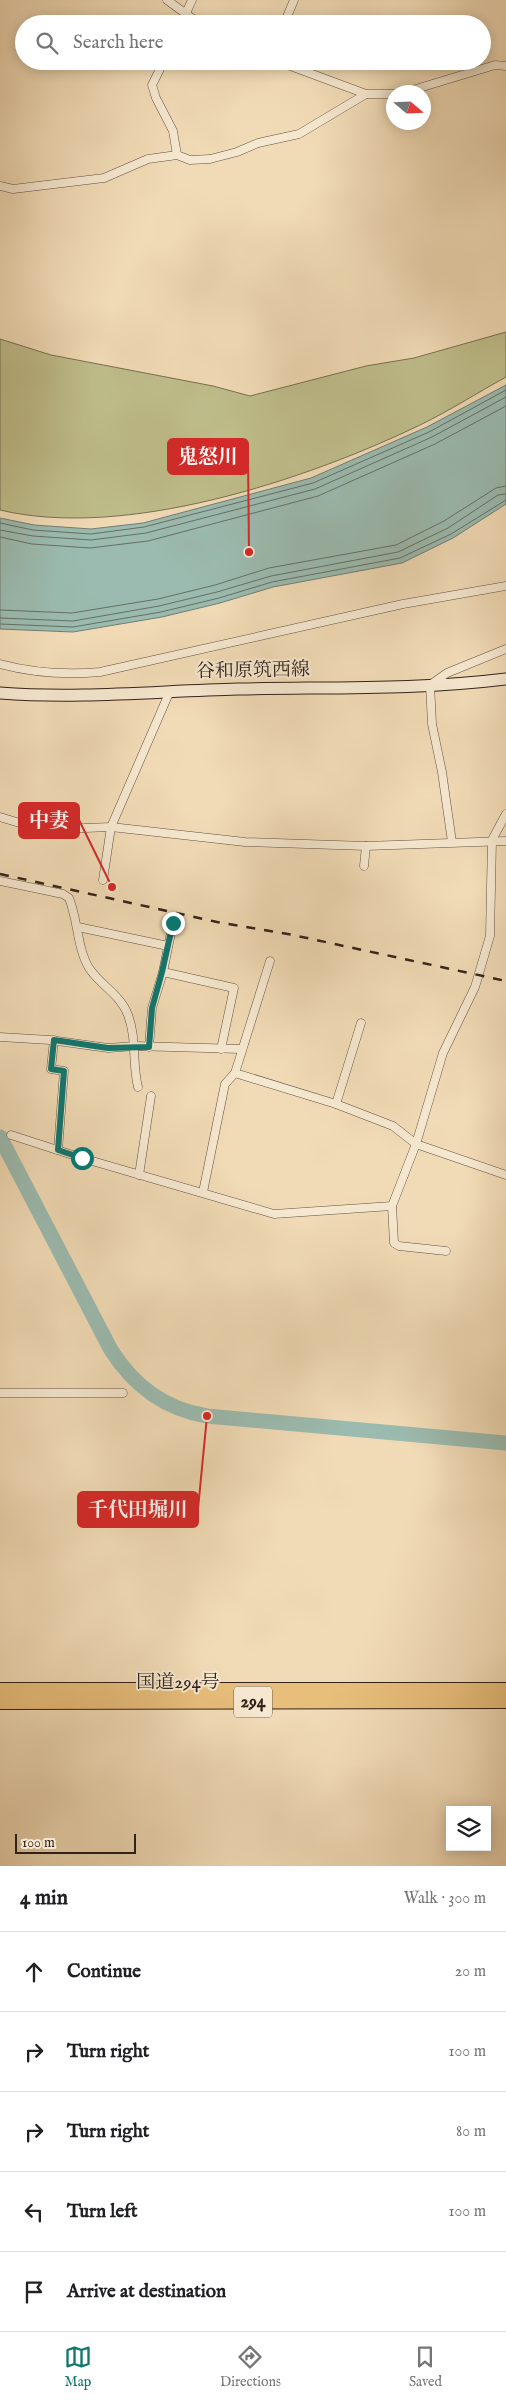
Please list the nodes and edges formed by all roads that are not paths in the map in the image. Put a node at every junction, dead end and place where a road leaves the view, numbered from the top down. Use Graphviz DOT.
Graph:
graph roads {
  1 [pos="167,0"];
  2 [pos="192,0"];
  3 [pos="294,0"];
  4 [pos="186,14"];
  5 [pos="288,15"];
  6 [pos="506,66"];
  7 [pos="491,67"];
  8 [pos="160,70"];
  9 [pos="301,70"];
  10 [pos="481,70"];
  11 [pos="430,85"];
  12 [pos="366,94"];
  13 [pos="386,94"];
  14 [pos="177,155"];
  15 [pos="0,186"];
  16 [pos="506,586"];
  17 [pos="506,649"];
  18 [pos="0,664"];
  19 [pos="506,679"];
  20 [pos="430,685"];
  21 [pos="170,691"];
  22 [pos="0,693"];
  23 [pos="506,814"];
  24 [pos="0,817"];
  25 [pos="111,828"];
  26 [pos="492,840"];
  27 [pos="506,841"];
  28 [pos="452,842"];
  29 [pos="366,846"];
  30 [pos="364,866"];
  31 [pos="103,880"];
  32 [pos="0,881"];
  33 [pos="173,923"];
  34 [pos="78,927"];
  35 [pos="168,946"];
  36 [pos="270,961"];
  37 [pos="162,972"];
  38 [pos="361,1023"];
  39 [pos="0,1037"];
  40 [pos="54,1040"];
  41 [pos="135,1046"];
  42 [pos="149,1047"];
  43 [pos="221,1049"];
  44 [pos="241,1049"];
  45 [pos="235,1073"];
  46 [pos="138,1087"];
  47 [pos="151,1096"];
  48 [pos="336,1104"];
  49 [pos="11,1135"];
  50 [pos="416,1144"];
  51 [pos="58,1150"];
  52 [pos="139,1175"];
  53 [pos="506,1175"];
  54 [pos="203,1192"];
  55 [pos="392,1206"];
  56 [pos="446,1251"];
  57 [pos="122,1393"];
  58 [pos="0,1394"];
  59 [pos="0,1690"];
  60 [pos="506,1690"];
  61 [pos="506,1701"];
  62 [pos="0,1702"];
  1 -- 4 [label="street"];
  2 -- 4 [label="street"];
  3 -- 5 [label="street"];
  6 -- 7 [label="street"];
  8 -- 14 [label="street"];
  9 -- 12 [label="street"];
  10 -- 11 [label="street"];
  12 -- 13 [label="street"];
  12 -- 14 [label="street"];
  14 -- 15 [label="street"];
  16 -- 18 [label="street"];
  17 -- 20 [label="street"];
  19 -- 20 [label="main road, 谷和原筑西線"];
  20 -- 21 [label="main road, 谷和原筑西線"];
  20 -- 28 [label="street"];
  21 -- 22 [label="main road, 谷和原筑西線"];
  21 -- 25 [label="street"];
  23 -- 26 [label="street"];
  24 -- 25 [label="street"];
  25 -- 29 [label="street"];
  25 -- 31 [label="street"];
  26 -- 27 [label="street"];
  26 -- 28 [label="street"];
  26 -- 50 [label="street"];
  28 -- 29 [label="street"];
  29 -- 30 [label="street"];
  32 -- 34 [label="street"];
  33 -- 35 [label="street"];
  34 -- 35 [label="street"];
  34 -- 41 [label="street"];
  35 -- 37 [label="street"];
  36 -- 44 [label="street"];
  37 -- 42 [label="street"];
  37 -- 43 [label="street"];
  38 -- 48 [label="street"];
  39 -- 40 [label="street"];
  40 -- 41 [label="street"];
  40 -- 51 [label="street"];
  41 -- 42 [label="street"];
  41 -- 46 [label="street"];
  42 -- 43 [label="street"];
  43 -- 44 [label="street"];
  44 -- 45 [label="street"];
  45 -- 48 [label="street"];
  45 -- 54 [label="street"];
  47 -- 52 [label="street"];
  48 -- 50 [label="street"];
  49 -- 51 [label="street"];
  50 -- 53 [label="street"];
  50 -- 55 [label="street"];
  51 -- 52 [label="street"];
  52 -- 54 [label="street"];
  54 -- 55 [label="street"];
  55 -- 56 [label="street"];
  57 -- 58 [label="street"];
  59 -- 60 [label="highway, 国道294号 / 294"];
  61 -- 62 [label="highway, 国道294号 / 294"];
}
